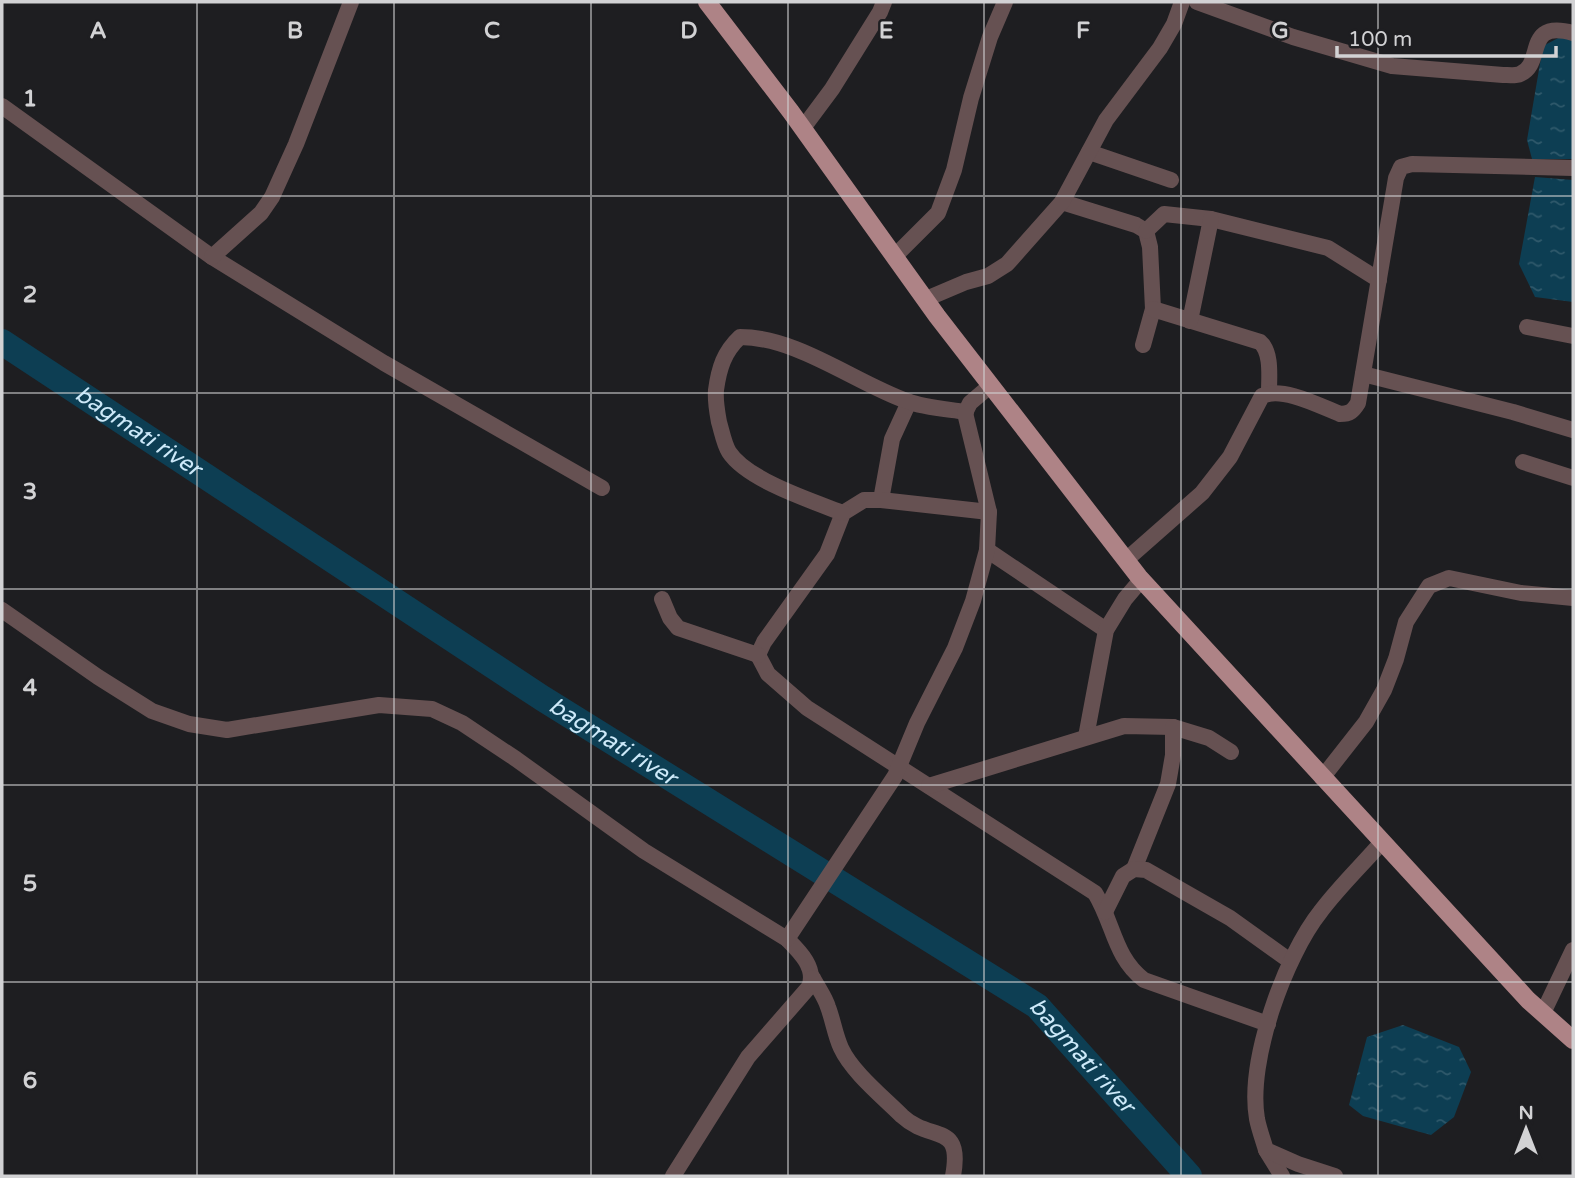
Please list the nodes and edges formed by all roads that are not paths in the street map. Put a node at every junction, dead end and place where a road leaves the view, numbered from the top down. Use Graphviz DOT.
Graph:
graph roads {
  1 [pos="351,2"];
  2 [pos="707,2"];
  3 [pos="884,2"];
  4 [pos="1005,2"];
  5 [pos="1182,2"];
  6 [pos="1197,2"];
  7 [pos="1573,33"];
  8 [pos="2,106"];
  9 [pos="803,128"];
  10 [pos="1089,152"];
  11 [pos="1573,168"];
  12 [pos="1171,180"];
  13 [pos="1062,202"];
  14 [pos="1212,219"];
  15 [pos="1146,231"];
  16 [pos="896,256"];
  17 [pos="212,257"];
  18 [pos="1379,280"];
  19 [pos="926,299"];
  20 [pos="1153,309"];
  21 [pos="1190,321"];
  22 [pos="1527,327"];
  23 [pos="1573,336"];
  24 [pos="1143,345"];
  25 [pos="1363,374"];
  26 [pos="991,385"];
  27 [pos="1269,392"];
  28 [pos="909,402"];
  29 [pos="966,412"];
  30 [pos="1573,430"];
  31 [pos="1523,462"];
  32 [pos="1573,478"];
  33 [pos="602,488"];
  34 [pos="881,500"];
  35 [pos="989,512"];
  36 [pos="843,513"];
  37 [pos="987,550"];
  38 [pos="1126,560"];
  39 [pos="1142,580"];
  40 [pos="662,598"];
  41 [pos="1573,598"];
  42 [pos="2,610"];
  43 [pos="1106,630"];
  44 [pos="758,655"];
  45 [pos="1173,727"];
  46 [pos="1086,737"];
  47 [pos="1231,751"];
  48 [pos="898,771"];
  49 [pos="1322,778"];
  50 [pos="929,786"];
  51 [pos="1382,842"];
  52 [pos="1133,869"];
  53 [pos="1105,912"];
  54 [pos="787,939"];
  55 [pos="1573,950"];
  56 [pos="1290,961"];
  57 [pos="813,978"];
  58 [pos="1543,1013"];
  59 [pos="1268,1024"];
  60 [pos="1573,1040"];
  61 [pos="1266,1150"];
  62 [pos="673,1176"];
  63 [pos="953,1176"];
  64 [pos="1283,1176"];
  65 [pos="1335,1176"];
  1 -- 17 [label="street"];
  2 -- 9 [label="main road"];
  3 -- 9 [label="street"];
  4 -- 16 [label="street"];
  5 -- 10 [label="street"];
  6 -- 7 [label="street"];
  8 -- 17 [label="street"];
  9 -- 16 [label="main road"];
  10 -- 12 [label="street"];
  10 -- 13 [label="street"];
  11 -- 18 [label="street"];
  13 -- 15 [label="street"];
  13 -- 19 [label="street"];
  14 -- 15 [label="street"];
  14 -- 18 [label="street"];
  14 -- 21 [label="street"];
  15 -- 20 [label="street"];
  16 -- 19 [label="main road"];
  17 -- 33 [label="street"];
  18 -- 25 [label="street"];
  19 -- 26 [label="main road"];
  20 -- 21 [label="street"];
  20 -- 24 [label="street"];
  21 -- 27 [label="street"];
  22 -- 23 [label="street"];
  25 -- 27 [label="street"];
  25 -- 30 [label="street"];
  26 -- 29 [label="street"];
  26 -- 38 [label="main road"];
  27 -- 38 [label="street"];
  28 -- 29 [label="street"];
  28 -- 34 [label="street"];
  28 -- 36 [label="street"];
  29 -- 35 [label="street"];
  31 -- 32 [label="street"];
  34 -- 35 [label="street"];
  34 -- 36 [label="street"];
  35 -- 37 [label="street"];
  36 -- 44 [label="street"];
  37 -- 43 [label="street"];
  37 -- 48 [label="street"];
  38 -- 39 [label="main road"];
  39 -- 43 [label="street"];
  39 -- 49 [label="main road"];
  40 -- 44 [label="street"];
  41 -- 49 [label="street"];
  42 -- 54 [label="street"];
  43 -- 46 [label="street"];
  44 -- 48 [label="street"];
  45 -- 46 [label="street"];
  45 -- 47 [label="street"];
  45 -- 52 [label="street"];
  46 -- 50 [label="street"];
  48 -- 50 [label="street"];
  48 -- 54 [label="street"];
  49 -- 51 [label="main road"];
  50 -- 53 [label="street"];
  51 -- 56 [label="street"];
  51 -- 58 [label="main road"];
  52 -- 53 [label="street"];
  52 -- 56 [label="street"];
  53 -- 59 [label="street"];
  54 -- 57 [label="street"];
  55 -- 58 [label="street"];
  56 -- 59 [label="street"];
  57 -- 62 [label="street"];
  57 -- 63 [label="street"];
  58 -- 60 [label="main road"];
  59 -- 61 [label="street"];
  61 -- 64 [label="street"];
  61 -- 65 [label="street"];
}
